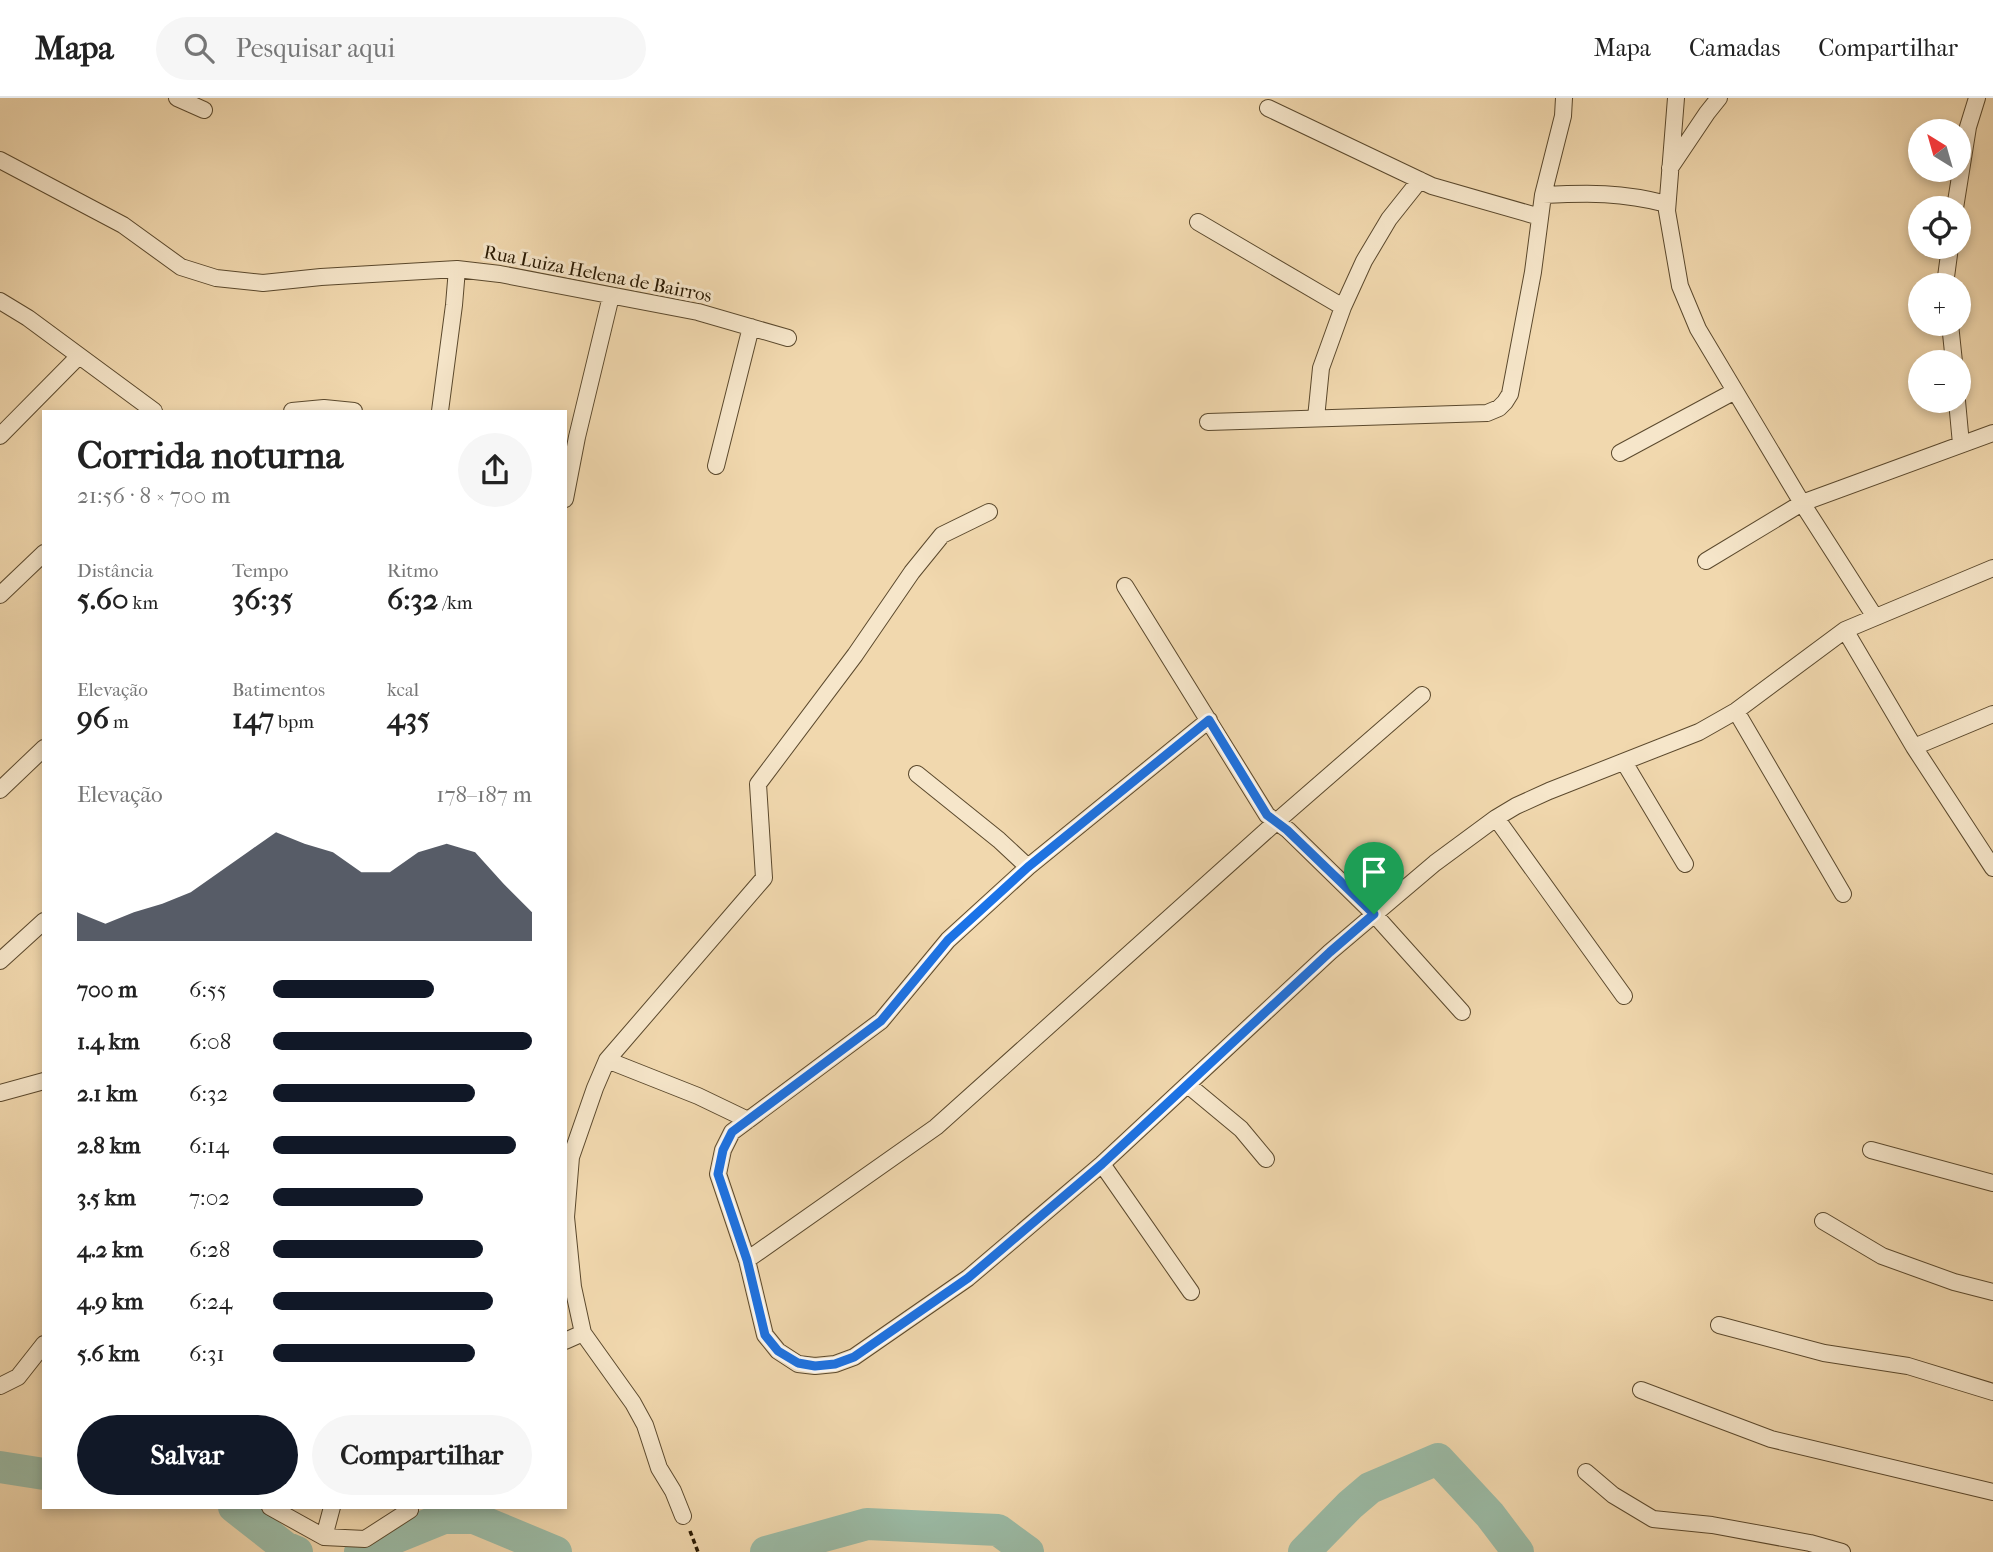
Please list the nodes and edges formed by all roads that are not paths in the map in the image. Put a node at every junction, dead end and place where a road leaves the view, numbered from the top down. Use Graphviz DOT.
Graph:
graph roads {
  1 [pos="177,98"];
  2 [pos="1564,98"];
  3 [pos="1676,98"];
  4 [pos="1719,98"];
  5 [pos="1978,98"];
  6 [pos="1268,108"];
  7 [pos="204,110"];
  8 [pos="0,160"];
  9 [pos="1669,170"];
  10 [pos="1420,180"];
  11 [pos="1543,195"];
  12 [pos="1957,196"];
  13 [pos="1667,204"];
  14 [pos="1540,217"];
  15 [pos="1198,222"];
  16 [pos="457,269"];
  17 [pos="611,296"];
  18 [pos="0,301"];
  19 [pos="1343,307"];
  20 [pos="751,327"];
  21 [pos="788,338"];
  22 [pos="79,356"];
  23 [pos="1735,391"];
  24 [pos="153,410"];
  25 [pos="440,410"];
  26 [pos="1958,413"];
  27 [pos="1316,418"];
  28 [pos="1208,422"];
  29 [pos="1993,433"];
  30 [pos="0,436"];
  31 [pos="571,436"];
  32 [pos="1961,444"];
  33 [pos="1620,453"];
  34 [pos="716,466"];
  35 [pos="567,478"];
  36 [pos="1802,503"];
  37 [pos="989,512"];
  38 [pos="42,555"];
  39 [pos="1706,561"];
  40 [pos="1993,568"];
  41 [pos="1125,586"];
  42 [pos="0,595"];
  43 [pos="1875,617"];
  44 [pos="1845,630"];
  45 [pos="1422,695"];
  46 [pos="1736,712"];
  47 [pos="1993,714"];
  48 [pos="1209,720"];
  49 [pos="1914,747"];
  50 [pos="42,750"];
  51 [pos="1624,762"];
  52 [pos="917,774"];
  53 [pos="0,790"];
  54 [pos="1496,818"];
  55 [pos="1276,822"];
  56 [pos="1990,857"];
  57 [pos="1685,864"];
  58 [pos="1028,867"];
  59 [pos="1843,894"];
  60 [pos="1374,914"];
  61 [pos="42,923"];
  62 [pos="0,961"];
  63 [pos="1624,996"];
  64 [pos="1462,1012"];
  65 [pos="607,1060"];
  66 [pos="42,1082"];
  67 [pos="1188,1085"];
  68 [pos="0,1093"];
  69 [pos="748,1120"];
  70 [pos="1871,1150"];
  71 [pos="568,1156"];
  72 [pos="1266,1158"];
  73 [pos="1102,1164"];
  74 [pos="1993,1183"];
  75 [pos="567,1186"];
  76 [pos="1823,1221"];
  77 [pos="567,1227"];
  78 [pos="747,1260"];
  79 [pos="1191,1292"];
  80 [pos="1993,1292"];
  81 [pos="1719,1325"];
  82 [pos="583,1333"];
  83 [pos="567,1340"];
  84 [pos="42,1347"];
  85 [pos="0,1386"];
  86 [pos="1641,1390"];
  87 [pos="1993,1392"];
  88 [pos="1586,1472"];
  89 [pos="1993,1492"];
  90 [pos="274,1509"];
  91 [pos="331,1509"];
  92 [pos="410,1510"];
  93 [pos="683,1517"];
  94 [pos="324,1537"];
  95 [pos="1842,1552"];
  1 -- 7 [label="street"];
  2 -- 11 [label="street"];
  3 -- 9 [label="street"];
  4 -- 9 [label="street"];
  5 -- 12 [label="street"];
  6 -- 10 [label="street"];
  8 -- 16 [label="street"];
  9 -- 13 [label="street"];
  10 -- 14 [label="street"];
  10 -- 19 [label="street"];
  11 -- 13 [label="street"];
  11 -- 14 [label="street"];
  13 -- 23 [label="street"];
  14 -- 27 [label="street"];
  15 -- 19 [label="street"];
  16 -- 17 [label="street, Rua Luiza Helena de Bairros"];
  16 -- 25 [label="street, Rua Luiza Helena de Bairros"];
  17 -- 20 [label="street, Rua Luiza Helena de Bairros"];
  17 -- 31 [label="street"];
  18 -- 22 [label="street"];
  19 -- 27 [label="street"];
  20 -- 21 [label="street, Rua Luiza Helena de Bairros"];
  20 -- 34 [label="street"];
  22 -- 24 [label="street"];
  22 -- 30 [label="street"];
  23 -- 33 [label="street"];
  23 -- 36 [label="street"];
  26 -- 32 [label="street"];
  27 -- 28 [label="street"];
  29 -- 32 [label="street"];
  31 -- 35 [label="street"];
  32 -- 36 [label="street"];
  36 -- 39 [label="street"];
  36 -- 43 [label="street"];
  37 -- 65 [label="street"];
  38 -- 42 [label="street"];
  40 -- 43 [label="street"];
  41 -- 48 [label="street"];
  43 -- 44 [label="street"];
  44 -- 46 [label="street"];
  44 -- 49 [label="street"];
  45 -- 55 [label="street"];
  46 -- 51 [label="street"];
  46 -- 59 [label="street"];
  47 -- 49 [label="street"];
  48 -- 55 [label="street"];
  48 -- 58 [label="street"];
  49 -- 56 [label="street"];
  50 -- 53 [label="street"];
  51 -- 54 [label="street"];
  51 -- 57 [label="street"];
  52 -- 58 [label="street"];
  54 -- 60 [label="street"];
  54 -- 63 [label="street"];
  55 -- 60 [label="street"];
  55 -- 78 [label="street"];
  58 -- 69 [label="street"];
  60 -- 64 [label="street"];
  60 -- 67 [label="street"];
  61 -- 62 [label="street"];
  65 -- 69 [label="street"];
  65 -- 71 [label="street"];
  66 -- 68 [label="street"];
  67 -- 72 [label="street"];
  67 -- 73 [label="street"];
  69 -- 78 [label="street"];
  70 -- 74 [label="street"];
  71 -- 75 [label="street"];
  73 -- 78 [label="street"];
  73 -- 79 [label="street"];
  76 -- 80 [label="street"];
  77 -- 82 [label="street"];
  81 -- 87 [label="street"];
  82 -- 83 [label="street"];
  82 -- 93 [label="street"];
  84 -- 85 [label="street"];
  86 -- 89 [label="street"];
  88 -- 95 [label="street"];
  90 -- 94 [label="street"];
  91 -- 94 [label="street"];
  92 -- 94 [label="street"];
}
